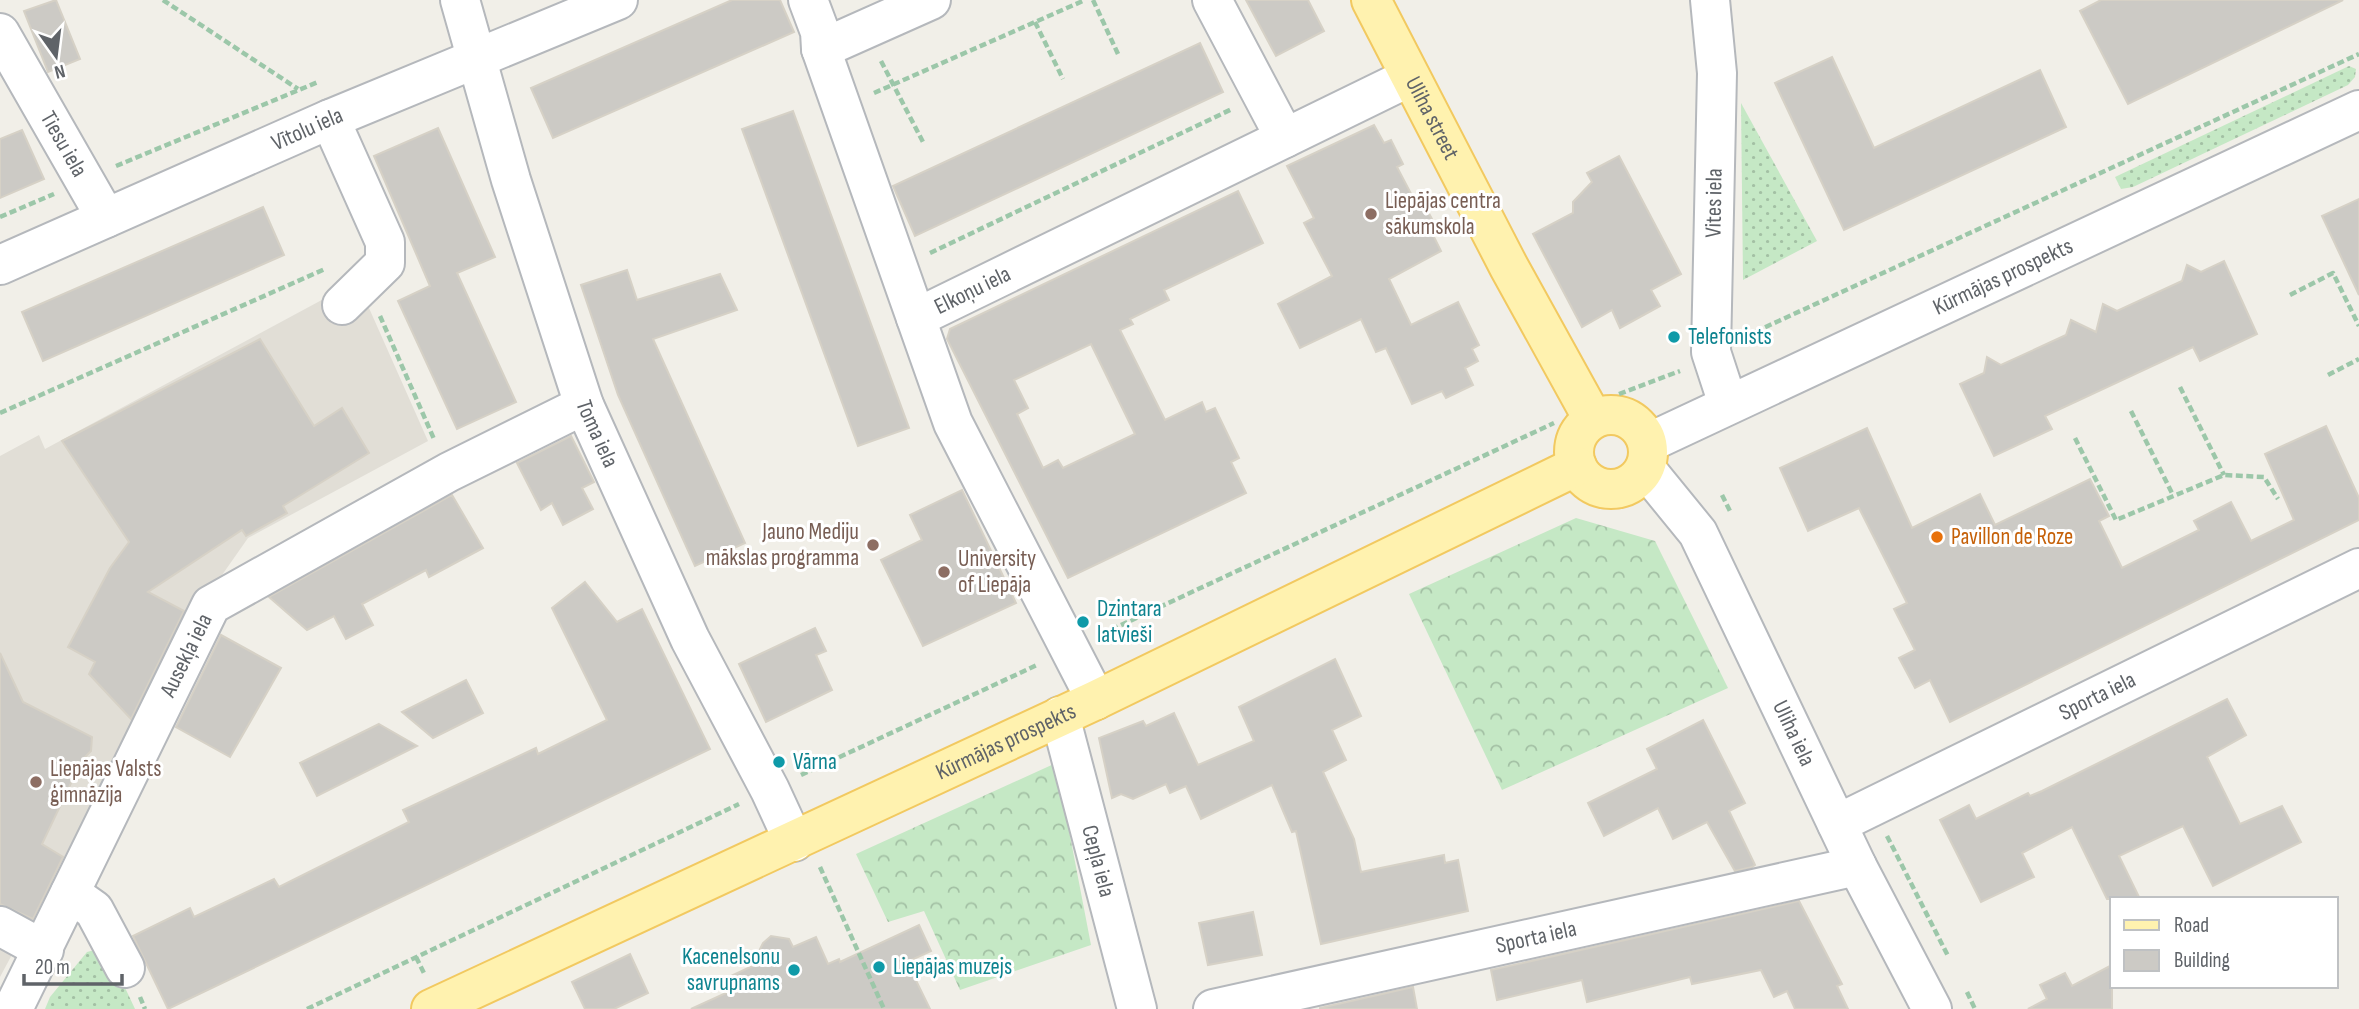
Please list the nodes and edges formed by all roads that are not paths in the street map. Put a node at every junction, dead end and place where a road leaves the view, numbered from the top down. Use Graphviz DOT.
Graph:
graph roads {
  1 [pos="460,0"];
  2 [pos="618,0"];
  3 [pos="808,0"];
  4 [pos="931,0"];
  5 [pos="1212,0"];
  6 [pos="1371,0"];
  7 [pos="1710,0"];
  8 [pos="0,33"];
  9 [pos="821,49"];
  10 [pos="475,59"];
  11 [pos="1410,77"];
  12 [pos="2359,110"];
  13 [pos="330,119"];
  14 [pos="1285,138"];
  15 [pos="106,218"];
  16 [pos="0,265"];
  17 [pos="347,284"];
  18 [pos="916,318"];
  19 [pos="1728,404"];
  20 [pos="584,405"];
  21 [pos="1593,419"];
  22 [pos="1647,455"];
  23 [pos="1577,466"];
  24 [pos="2359,568"];
  25 [pos="1096,700"];
  26 [pos="1060,716"];
  27 [pos="1837,824"];
  28 [pos="806,853"];
  29 [pos="1857,866"];
  30 [pos="70,894"];
  31 [pos="0,926"];
  32 [pos="44,950"];
  33 [pos="125,968"];
  34 [pos="13,1009"];
  35 [pos="431,1009"];
  36 [pos="1137,1009"];
  37 [pos="1213,1009"];
  38 [pos="1931,1009"];
  1 -- 10 [label="street, Toma iela"];
  2 -- 10 [label="street, Vītolu iela"];
  3 -- 9 [label="street"];
  4 -- 9 [label="street"];
  5 -- 14 [label="street"];
  6 -- 11 [label="main road, Uliha street"];
  7 -- 19 [label="street, Vites iela"];
  8 -- 15 [label="street, Tiesu iela"];
  9 -- 18 [label="street"];
  10 -- 13 [label="street, Vītolu iela"];
  10 -- 20 [label="street, Toma iela"];
  11 -- 14 [label="street, Elkoņu iela"];
  11 -- 21 [label="main road, Uliha street"];
  12 -- 19 [label="street, Kūrmājas prospekts"];
  13 -- 15 [label="street, Vītolu iela"];
  13 -- 17 [label="street"];
  14 -- 18 [label="street, Elkoņu iela"];
  15 -- 16 [label="street, Vītolu iela"];
  18 -- 25 [label="street, Elkoņu iela"];
  19 -- 22 [label="street, Kūrmājas prospekts"];
  20 -- 28 [label="street, Toma iela"];
  20 -- 30 [label="street, Ausekļa iela"];
  21 -- 22 [label="main road"];
  21 -- 23 [label="main road"];
  22 -- 23 [label="main road"];
  22 -- 27 [label="street, Uliha iela"];
  23 -- 25 [label="main road, Kūrmājas prospekts"];
  24 -- 27 [label="street, Sporta iela"];
  25 -- 26 [label="main road, Kūrmājas prospekts"];
  26 -- 28 [label="main road, Kūrmājas prospekts"];
  26 -- 36 [label="street, Cepļa iela"];
  27 -- 29 [label="street, Uliha iela"];
  28 -- 35 [label="main road, Kūrmājas prospekts"];
  29 -- 37 [label="street, Sporta iela"];
  29 -- 38 [label="street, Uliha iela"];
  30 -- 32 [label="street, Ausekļa iela"];
  30 -- 33 [label="street"];
  31 -- 32 [label="street"];
  32 -- 34 [label="street, Ausekļa iela"];
}
